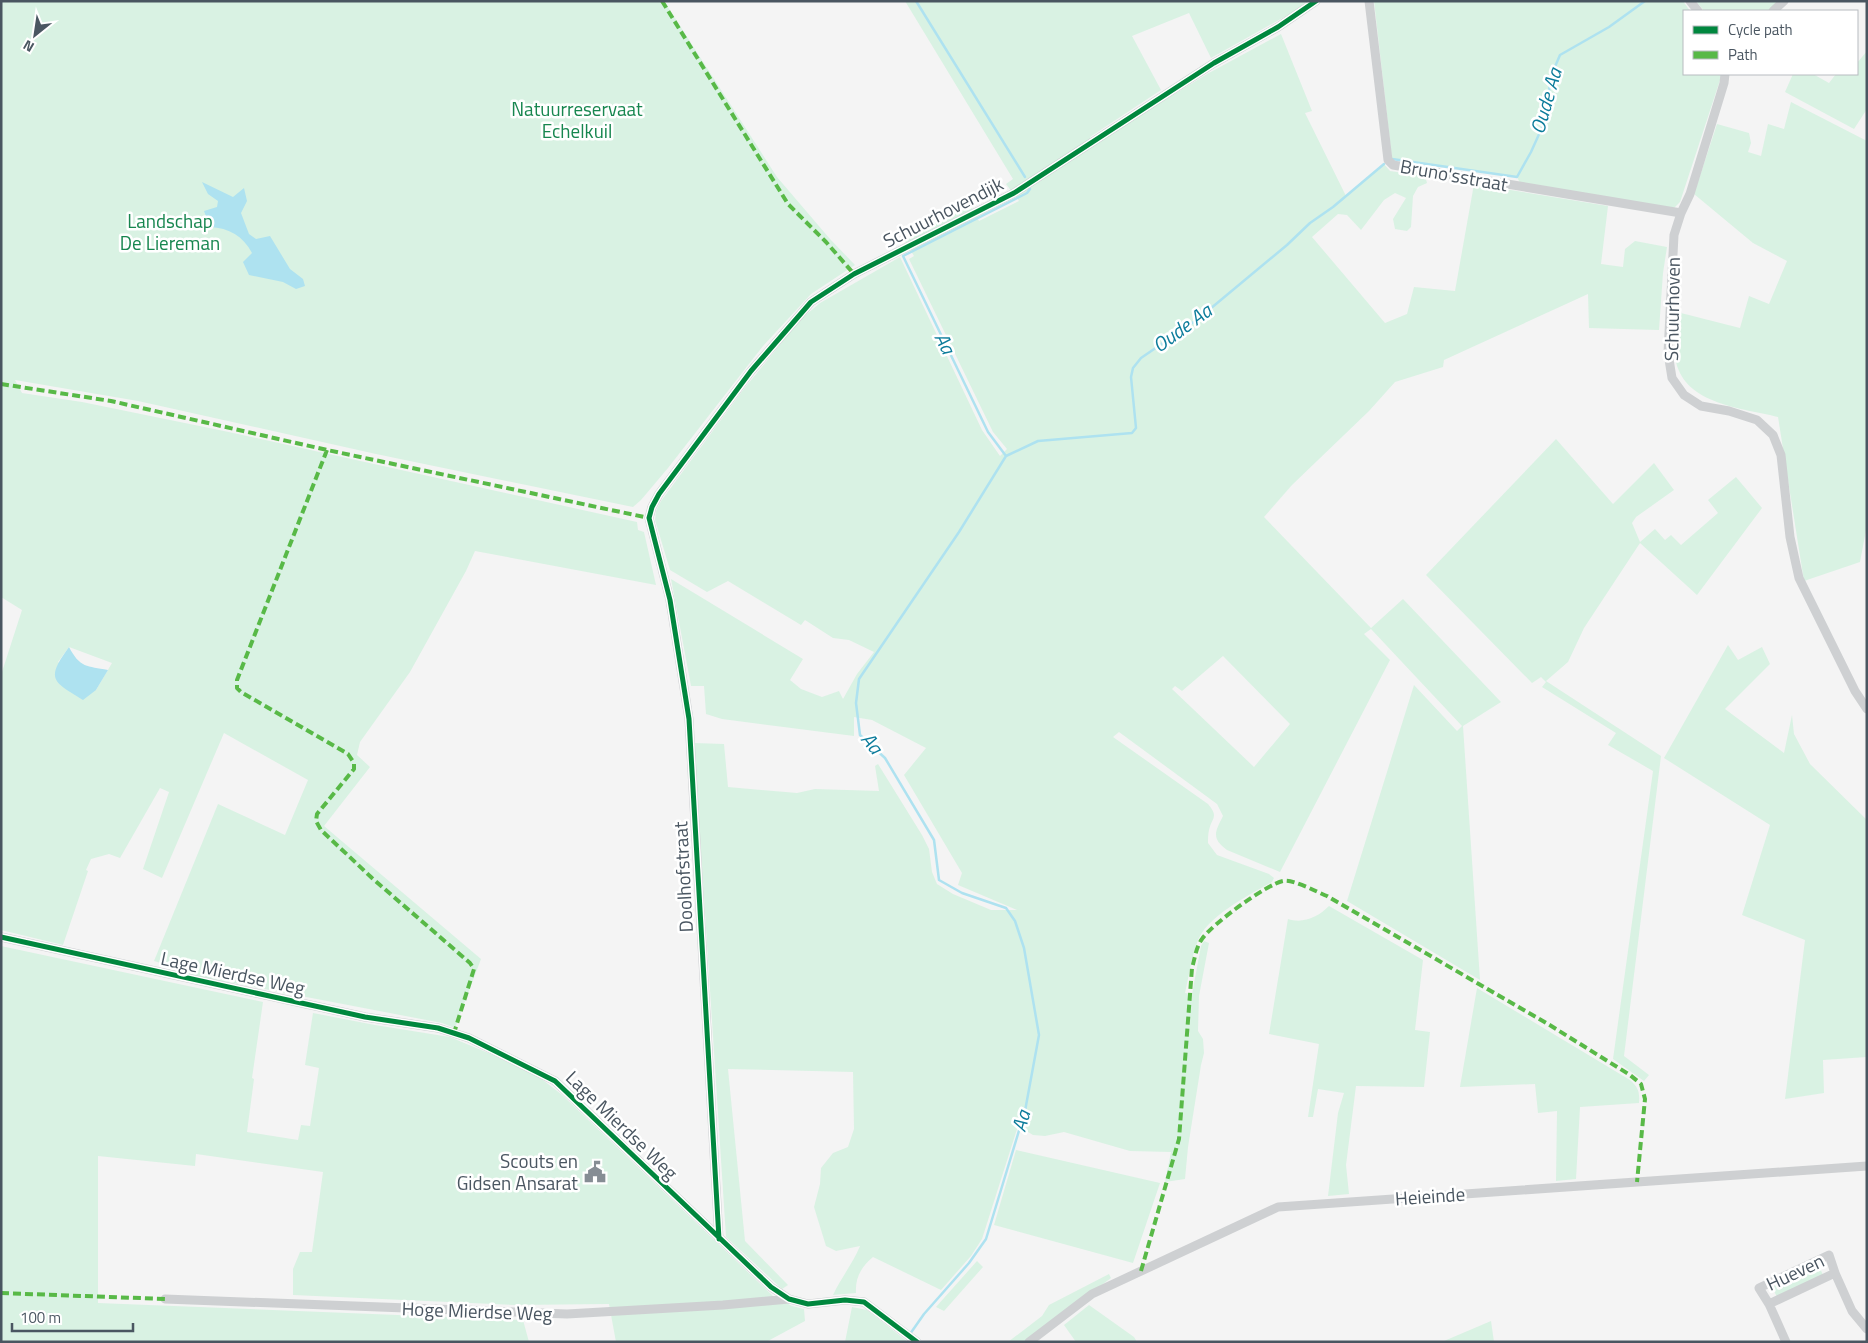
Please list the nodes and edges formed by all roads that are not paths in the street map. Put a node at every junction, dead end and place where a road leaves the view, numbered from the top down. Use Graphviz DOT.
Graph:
graph roads {
  1 [pos="1316,1"];
  2 [pos="1369,1"];
  3 [pos="1784,1"];
  4 [pos="1774,10"];
  5 [pos="1726,75"];
  6 [pos="1680,213"];
  7 [pos="649,518"];
  8 [pos="1867,709"];
  9 [pos="1,937"];
  10 [pos="1867,1166"];
  11 [pos="719,1239"];
  12 [pos="1835,1273"];
  13 [pos="789,1299"];
  14 [pos="165,1300"];
  15 [pos="1769,1304"];
  16 [pos="1867,1329"];
  17 [pos="917,1342"];
  18 [pos="1029,1342"];
  19 [pos="1786,1342"];
  1 -- 7 [label="street, Schuurhovendijk"];
  2 -- 6 [label="street, Bruno'sstraat"];
  3 -- 4 [label="street"];
  5 -- 6 [label="street, Schuurhoven"];
  6 -- 8 [label="street, Schuurhoven"];
  7 -- 11 [label="street, Doolhofstraat"];
  9 -- 11 [label="street, Lage Mierdse Weg"];
  10 -- 18 [label="street, Heieinde"];
  11 -- 13 [label="street, Lage Mierdse Weg"];
  12 -- 15 [label="street, Hueven"];
  12 -- 15 [label="street, Hueven"];
  12 -- 16 [label="street, Hueven"];
  13 -- 14 [label="street, Hoge Mierdse Weg"];
  13 -- 17 [label="street, Lage Mierdse Weg"];
  15 -- 19 [label="street, Hueven"];
}
